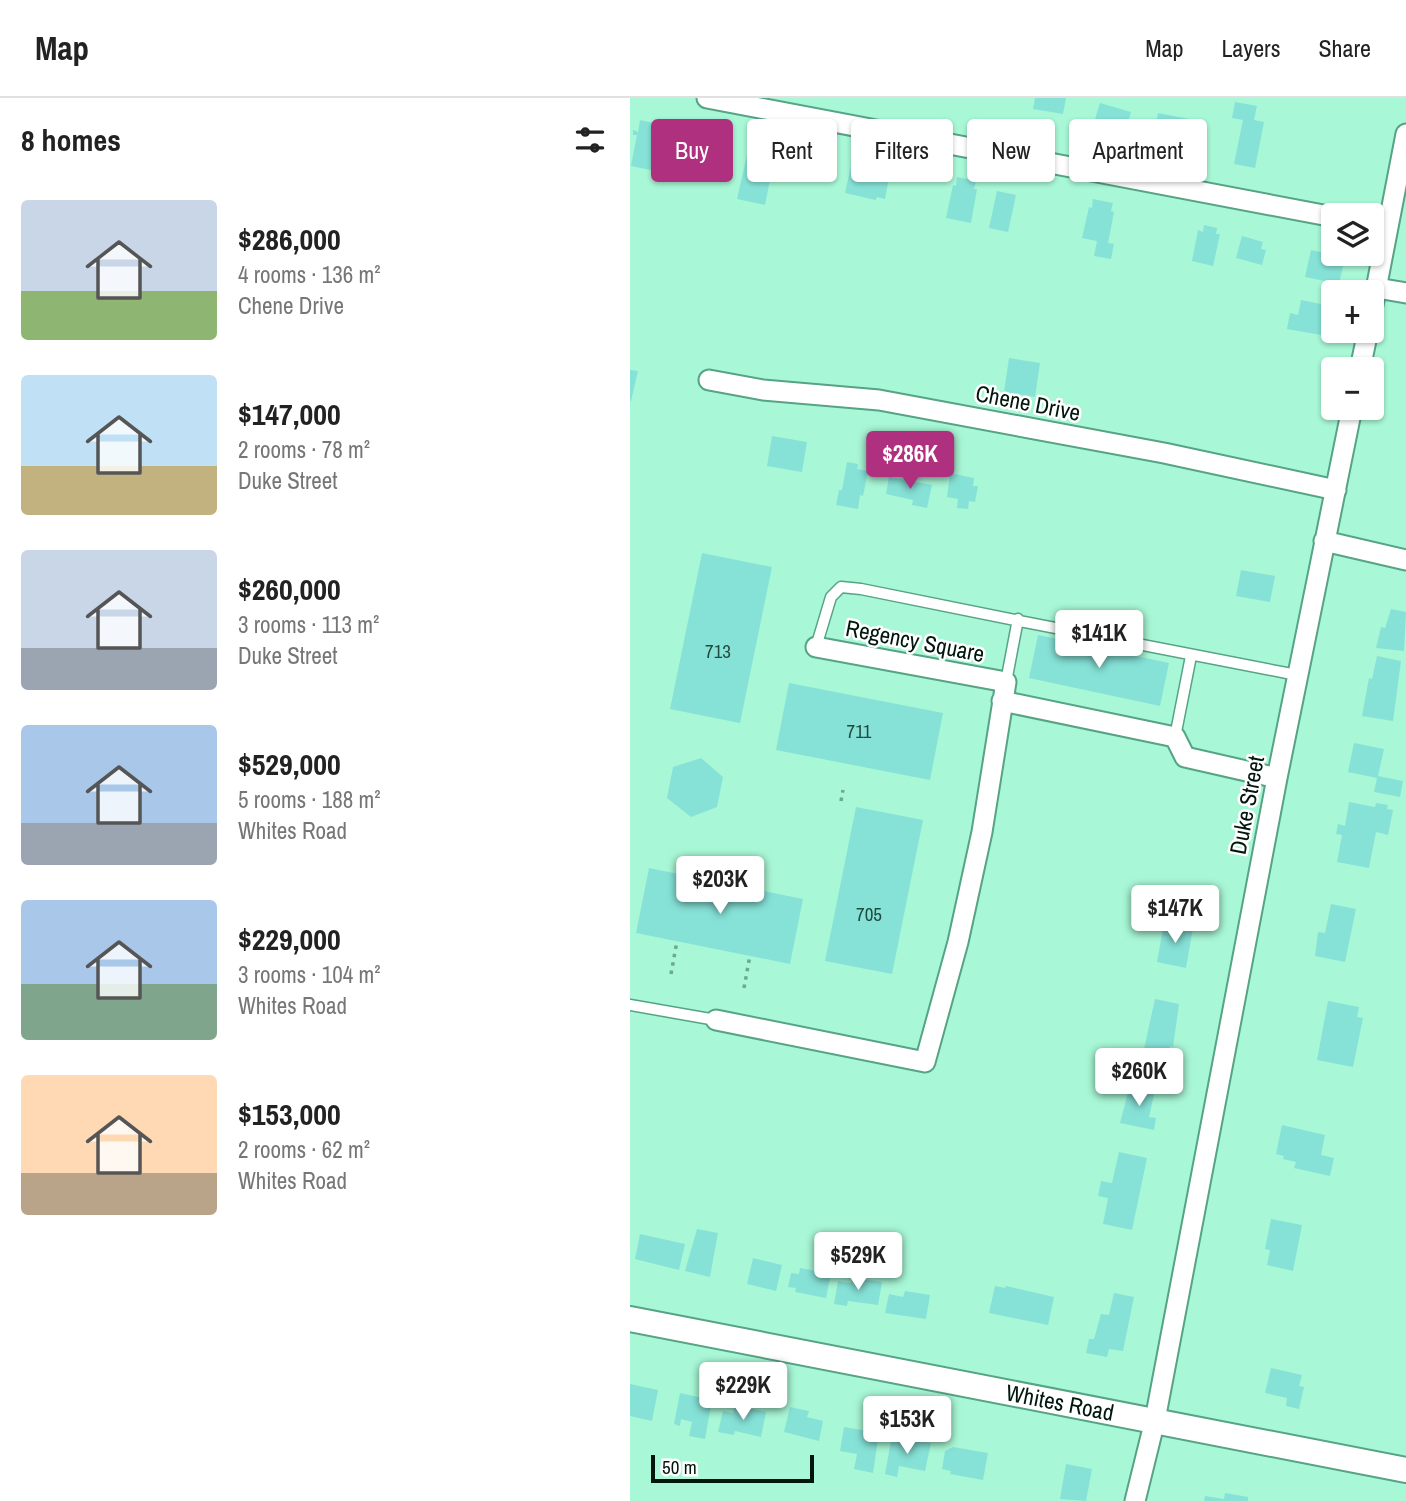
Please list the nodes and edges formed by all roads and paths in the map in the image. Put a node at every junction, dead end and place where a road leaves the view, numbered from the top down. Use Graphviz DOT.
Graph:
graph roads {
  1 [pos="707,98"];
  2 [pos="1406,134"];
  3 [pos="1384,209"];
  4 [pos="1321,215"];
  5 [pos="1384,289"];
  6 [pos="1406,293"];
  7 [pos="709,380"];
  8 [pos="1350,420"];
  9 [pos="1336,490"];
  10 [pos="1324,541"];
  11 [pos="1406,560"];
  12 [pos="1018,619"];
  13 [pos="816,648"];
  14 [pos="1191,656"];
  15 [pos="1297,675"];
  16 [pos="1004,692"];
  17 [pos="1175,737"];
  18 [pos="1277,778"];
  19 [pos="843,790"];
  20 [pos="841,801"];
  21 [pos="677,941"];
  22 [pos="750,955"];
  23 [pos="671,974"];
  24 [pos="744,988"];
  25 [pos="630,1005"];
  26 [pos="716,1020"];
  27 [pos="630,1319"];
  28 [pos="1155,1420"];
  29 [pos="1406,1470"];
  30 [pos="1135,1501"];
  1 -- 4 [label="street"];
  2 -- 3 [label="street"];
  5 -- 6 [label="street"];
  7 -- 9 [label="street, Chene Drive"];
  8 -- 9 [label="street, Duke Street"];
  9 -- 10 [label="street, Duke Street"];
  10 -- 11 [label="street"];
  10 -- 15 [label="street, Duke Street"];
  12 -- 13 [label="lane"];
  12 -- 14 [label="lane"];
  12 -- 16 [label="lane"];
  13 -- 16 [label="street, Regency Square"];
  14 -- 15 [label="lane"];
  14 -- 17 [label="lane"];
  15 -- 18 [label="street, Duke Street"];
  16 -- 17 [label="street, Regency Square"];
  16 -- 26 [label="street"];
  17 -- 18 [label="street"];
  18 -- 28 [label="street, Duke Street"];
  19 -- 20 [label="path"];
  21 -- 23 [label="path"];
  22 -- 24 [label="path"];
  25 -- 26 [label="lane"];
  27 -- 28 [label="street, Whites Road"];
  28 -- 29 [label="street, Whites Road"];
  28 -- 30 [label="street, Duke Street"];
}
